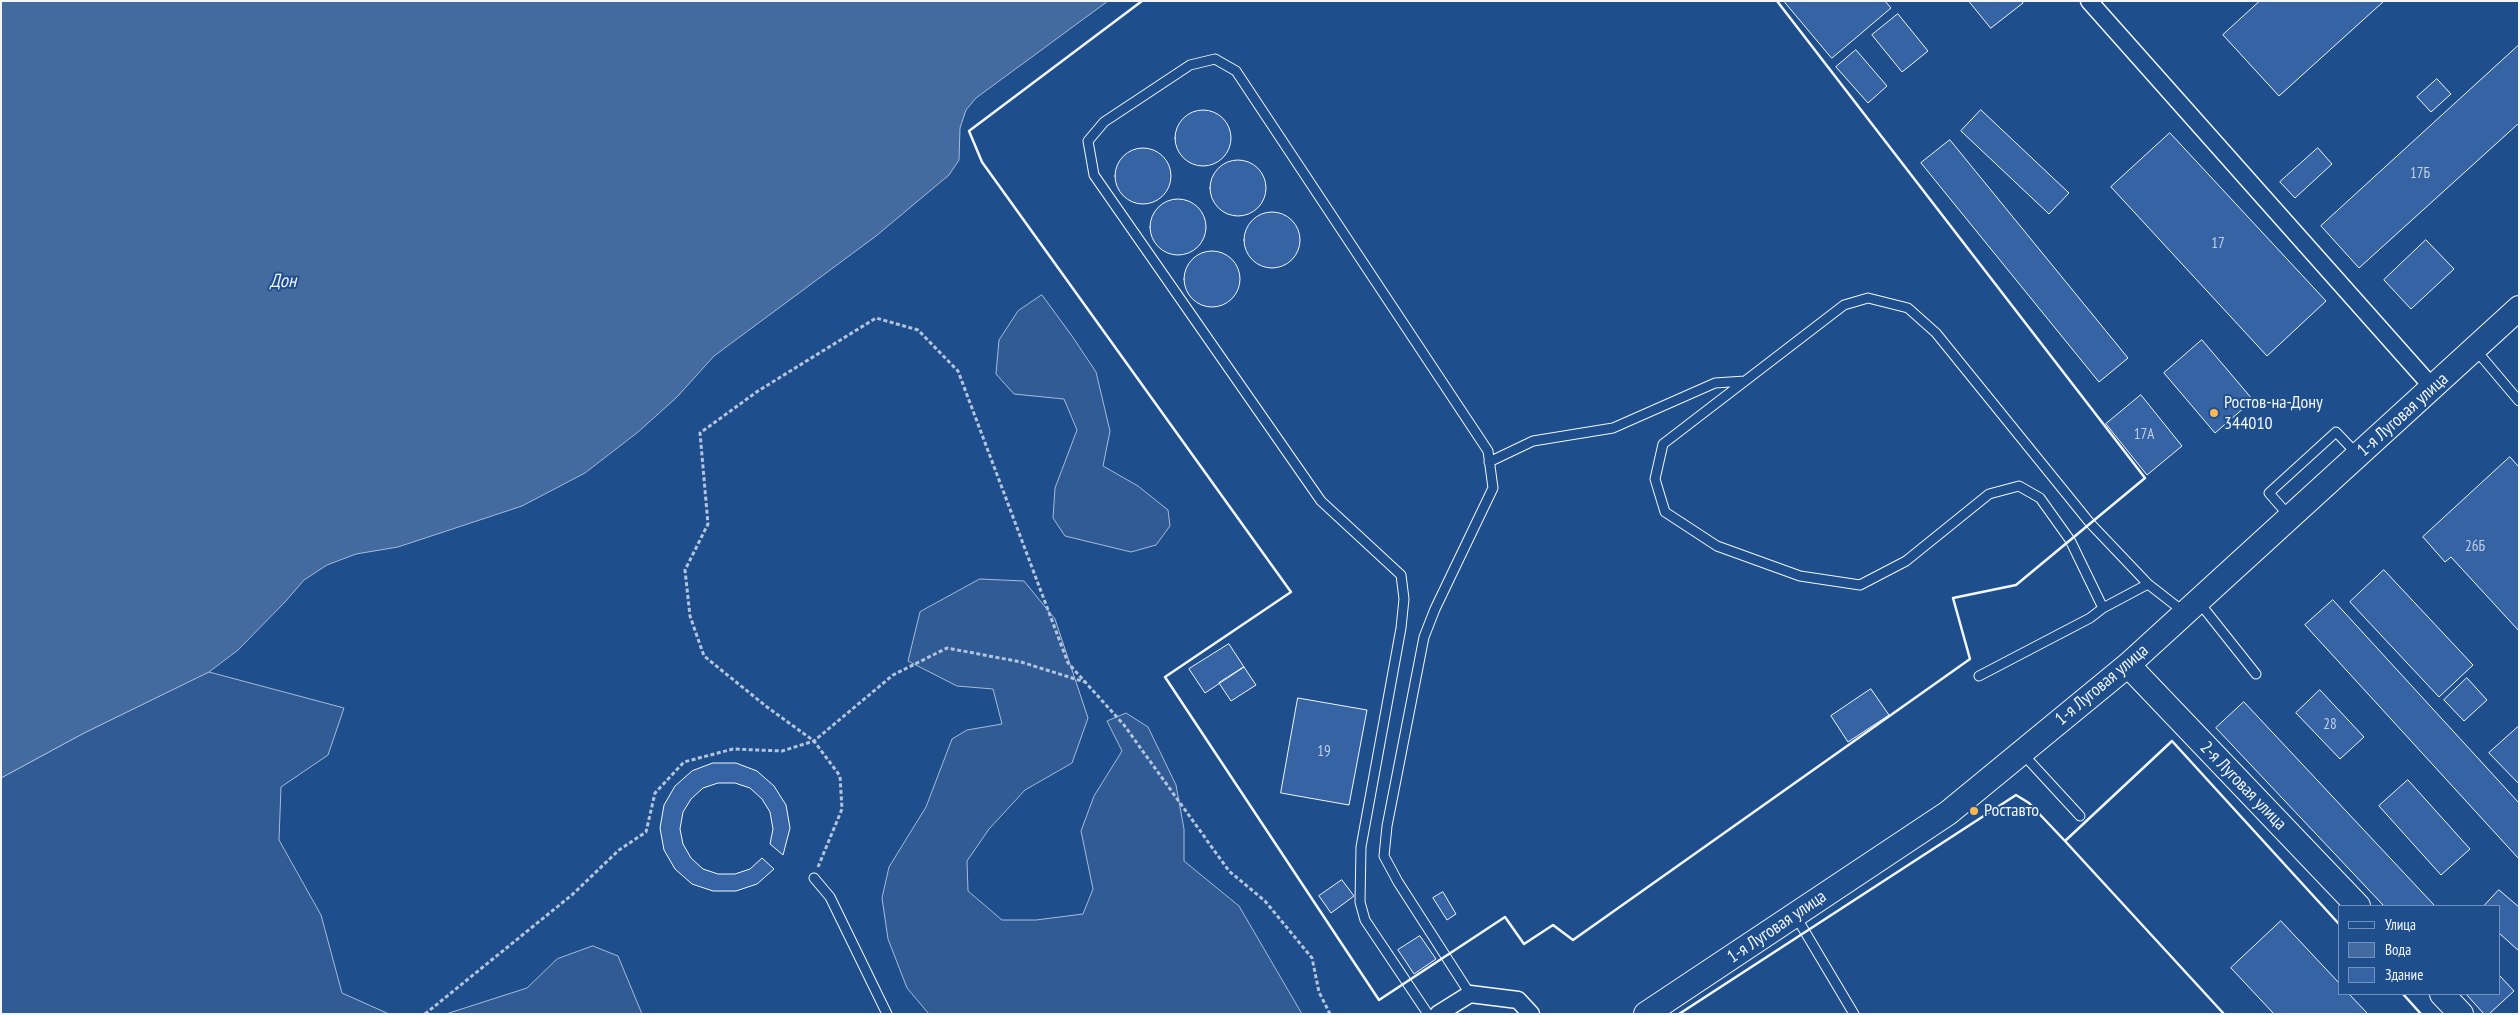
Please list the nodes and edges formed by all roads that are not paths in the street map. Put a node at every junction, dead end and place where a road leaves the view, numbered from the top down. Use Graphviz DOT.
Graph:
graph roads {
  1 [pos="2089,1"];
  2 [pos="2519,308"];
  3 [pos="2475,348"];
  4 [pos="1745,381"];
  5 [pos="2433,388"];
  6 [pos="2519,401"];
  7 [pos="2358,456"];
  8 [pos="1489,462"];
  9 [pos="2290,517"];
  10 [pos="2148,584"];
  11 [pos="2192,607"];
  12 [pos="2103,608"];
  13 [pos="2128,665"];
  14 [pos="2256,674"];
  15 [pos="1979,676"];
  16 [pos="2022,752"];
  17 [pos="2080,816"];
  18 [pos="814,878"];
  19 [pos="2357,905"];
  20 [pos="1794,915"];
  21 [pos="1470,994"];
  22 [pos="2443,995"];
  23 [pos="887,1014"];
  24 [pos="1428,1014"];
  25 [pos="1438,1014"];
  26 [pos="1530,1014"];
  27 [pos="1646,1014"];
  28 [pos="1854,1014"];
  29 [pos="2461,1014"];
  1 -- 5 [label="street"];
  2 -- 3 [label="main road, 1-я Луговая улица"];
  3 -- 5 [label="main road, 1-я Луговая улица"];
  3 -- 6 [label="lane"];
  4 -- 8 [label="lane"];
  4 -- 10 [label="lane"];
  4 -- 12 [label="lane"];
  5 -- 7 [label="main road, 1-я Луговая улица"];
  7 -- 9 [label="main road, 1-я Луговая улица"];
  7 -- 9 [label="lane"];
  8 -- 21 [label="lane"];
  8 -- 24 [label="lane"];
  9 -- 11 [label="main road, 1-я Луговая улица"];
  10 -- 11 [label="lane"];
  10 -- 12 [label="lane"];
  11 -- 13 [label="main road, 1-я Луговая улица"];
  11 -- 14 [label="lane"];
  12 -- 15 [label="lane"];
  13 -- 16 [label="main road, 1-я Луговая улица"];
  13 -- 19 [label="main road, 2-я Луговая улица"];
  16 -- 17 [label="lane"];
  16 -- 20 [label="main road, 1-я Луговая улица"];
  18 -- 23 [label="lane"];
  20 -- 27 [label="main road, 1-я Луговая улица"];
  20 -- 28 [label="lane"];
  21 -- 25 [label="street"];
  21 -- 26 [label="street"];
  22 -- 29 [label="main road"];
}
